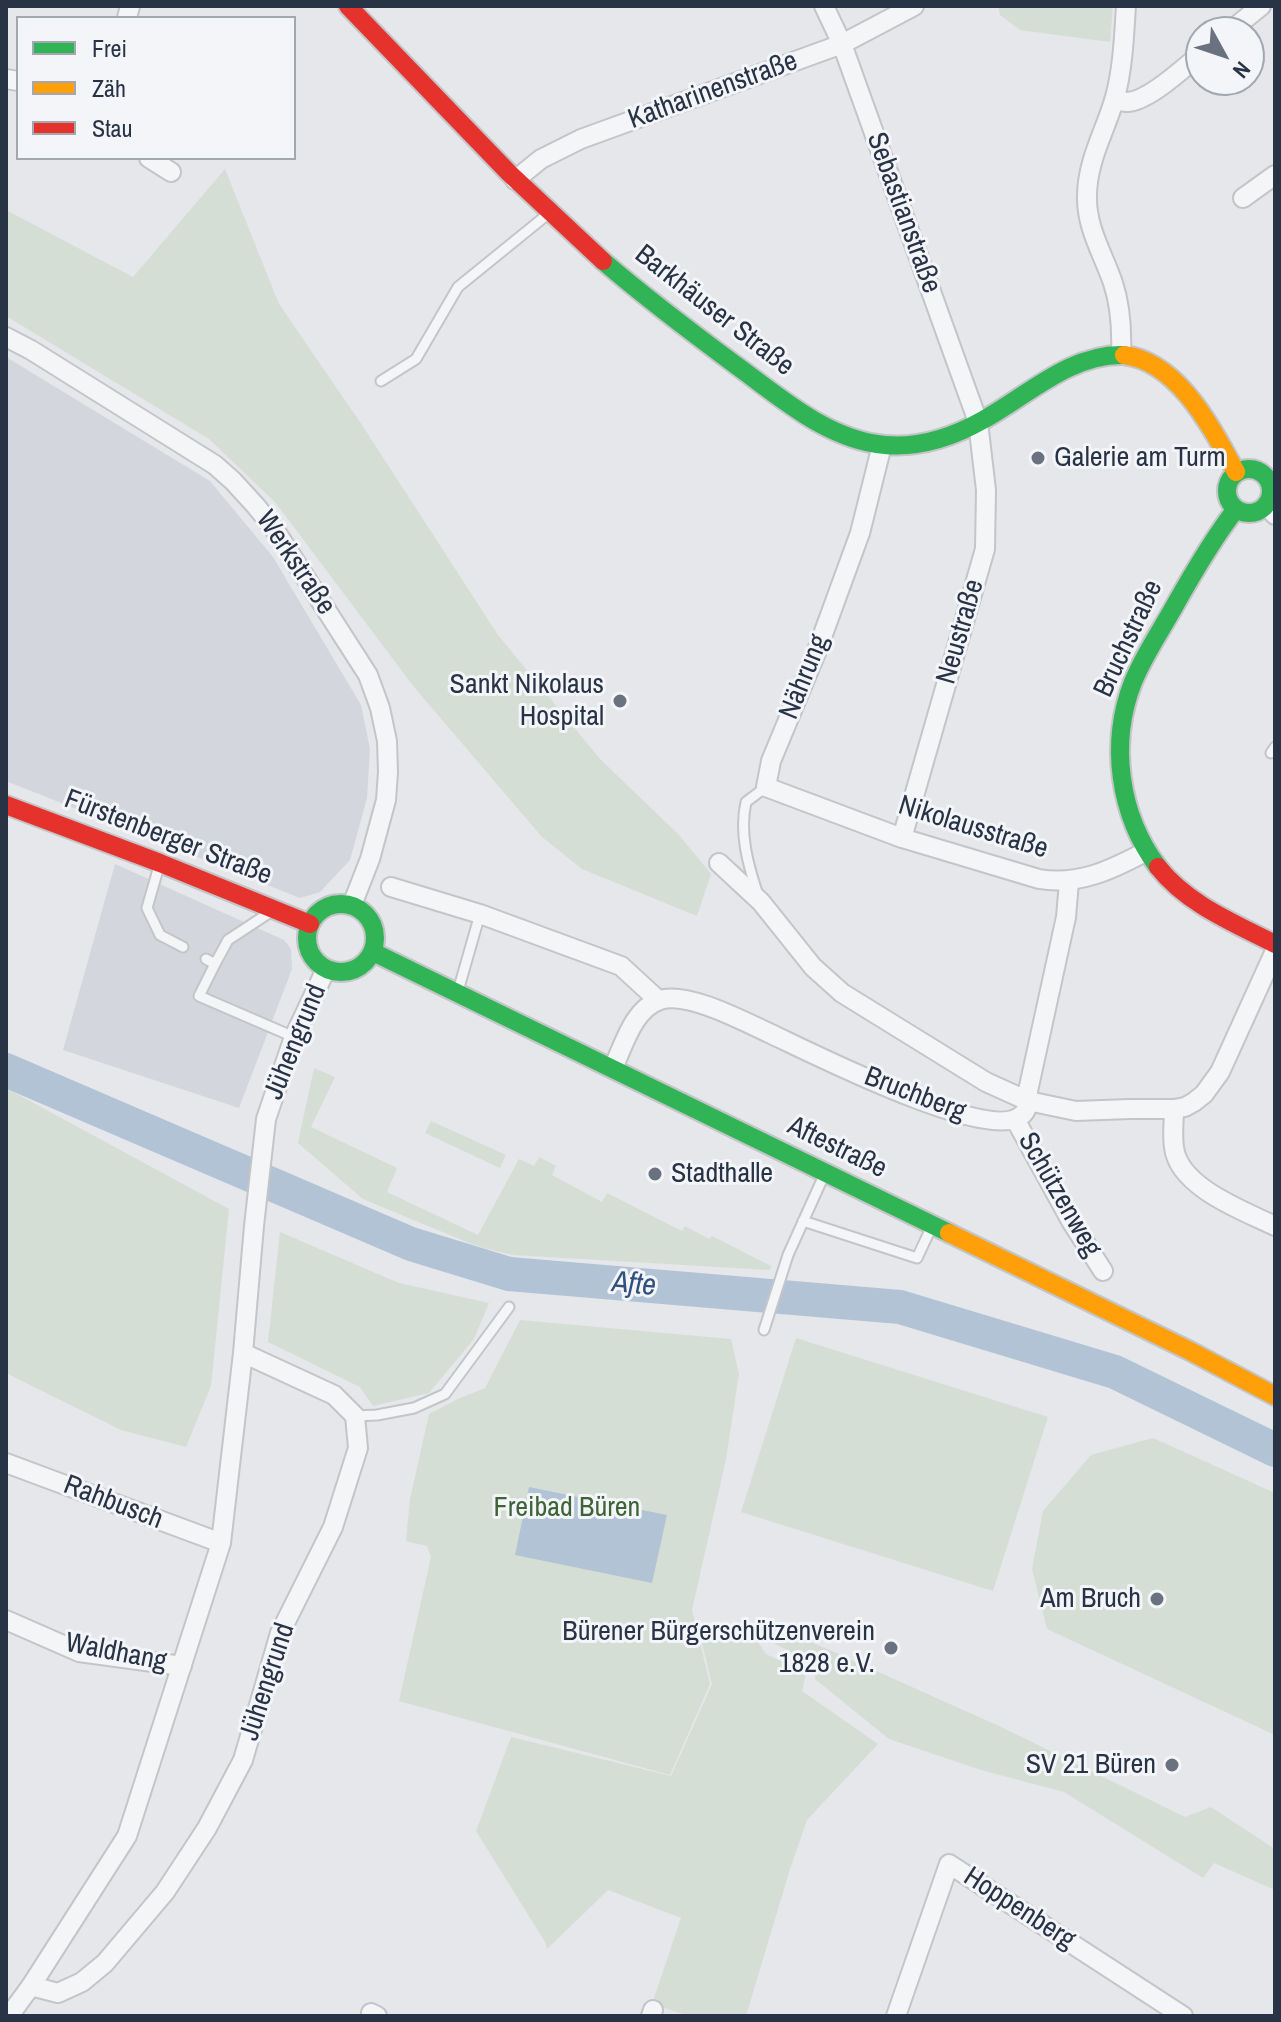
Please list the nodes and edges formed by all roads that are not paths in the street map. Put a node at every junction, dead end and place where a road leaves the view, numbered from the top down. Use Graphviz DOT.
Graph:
graph roads {
  1 [pos="348,6"];
  2 [pos="824,6"];
  3 [pos="914,6"];
  4 [pos="1126,6"];
  5 [pos="842,44"];
  6 [pos="1185,66"];
  7 [pos="1114,100"];
  8 [pos="152,160"];
  9 [pos="171,172"];
  10 [pos="1275,175"];
  11 [pos="515,180"];
  12 [pos="1243,198"];
  13 [pos="550,213"];
  14 [pos="6,337"];
  15 [pos="1121,355"];
  16 [pos="381,381"];
  17 [pos="978,422"];
  18 [pos="882,445"];
  19 [pos="1236,472"];
  20 [pos="1271,474"];
  21 [pos="1236,509"];
  22 [pos="1270,510"];
  23 [pos="766,787"];
  24 [pos="6,805"];
  25 [pos="902,838"];
  26 [pos="1147,851"];
  27 [pos="160,863"];
  28 [pos="719,863"];
  29 [pos="1069,882"];
  30 [pos="391,887"];
  31 [pos="761,902"];
  32 [pos="352,905"];
  33 [pos="273,910"];
  34 [pos="480,914"];
  35 [pos="310,924"];
  36 [pos="1275,944"];
  37 [pos="183,947"];
  38 [pos="1275,951"];
  39 [pos="373,952"];
  40 [pos="326,969"];
  41 [pos="458,994"];
  42 [pos="658,1000"];
  43 [pos="294,1037"];
  44 [pos="613,1068"];
  45 [pos="1028,1101"];
  46 [pos="1174,1109"];
  47 [pos="1015,1119"];
  48 [pos="825,1173"];
  49 [pos="803,1221"];
  50 [pos="932,1226"];
  51 [pos="1275,1226"];
  52 [pos="1103,1271"];
  53 [pos="509,1307"];
  54 [pos="764,1330"];
  55 [pos="243,1353"];
  56 [pos="1275,1396"];
  57 [pos="355,1416"];
  58 [pos="6,1463"];
  59 [pos="221,1543"];
  60 [pos="6,1620"];
  61 [pos="182,1666"];
  62 [pos="31,1986"];
  63 [pos="9,2016"];
  64 [pos="896,2016"];
  65 [pos="1183,2016"];
  1 -- 11 [label="main road, Barkhäuser Straße"];
  2 -- 5 [label="street, Sebastianstraße"];
  3 -- 5 [label="street, Katharinenstraße"];
  4 -- 7 [label="street"];
  5 -- 11 [label="street, Katharinenstraße"];
  5 -- 17 [label="street, Sebastianstraße"];
  6 -- 7 [label="street"];
  7 -- 15 [label="street"];
  8 -- 9 [label="street"];
  10 -- 12 [label="street"];
  11 -- 13 [label="main road, Barkhäuser Straße"];
  13 -- 16 [label="lane"];
  13 -- 18 [label="main road, Barkhäuser Straße"];
  14 -- 32 [label="street, Werkstraße"];
  15 -- 17 [label="main road, Barkhäuser Straße"];
  15 -- 19 [label="main road"];
  17 -- 18 [label="main road, Barkhäuser Straße"];
  17 -- 25 [label="street, Neustraße"];
  18 -- 23 [label="street, Nährung"];
  19 -- 20 [label="main road"];
  19 -- 21 [label="main road"];
  20 -- 22 [label="main road"];
  21 -- 22 [label="main road"];
  21 -- 26 [label="main road, Bruchstraße"];
  23 -- 25 [label="street, Nikolausstraße"];
  23 -- 31 [label="lane, Nährung"];
  24 -- 27 [label="main road, Fürstenberger Straße"];
  25 -- 29 [label="street, Nikolausstraße"];
  26 -- 29 [label="street, Nikolausstraße"];
  26 -- 36 [label="main road"];
  27 -- 33 [label="main road, Fürstenberger Straße"];
  27 -- 37 [label="lane"];
  28 -- 31 [label="street, Nährung"];
  29 -- 45 [label="street"];
  30 -- 34 [label="street"];
  31 -- 45 [label="street, Nährung"];
  32 -- 35 [label="main road"];
  32 -- 39 [label="main road"];
  33 -- 35 [label="main road, Fürstenberger Straße"];
  33 -- 43 [label="lane"];
  34 -- 41 [label="lane"];
  34 -- 42 [label="street"];
  35 -- 40 [label="main road"];
  38 -- 46 [label="street"];
  39 -- 40 [label="main road"];
  39 -- 41 [label="main road, Aftestraße"];
  40 -- 43 [label="street, Jühengrund"];
  41 -- 44 [label="main road, Aftestraße"];
  42 -- 44 [label="street"];
  42 -- 47 [label="street, Bruchberg"];
  43 -- 55 [label="street, Jühengrund"];
  44 -- 48 [label="main road, Aftestraße"];
  45 -- 46 [label="street"];
  45 -- 47 [label="street"];
  46 -- 51 [label="street"];
  47 -- 52 [label="street, Schützenweg"];
  48 -- 49 [label="lane"];
  48 -- 50 [label="main road, Aftestraße"];
  49 -- 50 [label="lane"];
  49 -- 54 [label="lane"];
  50 -- 56 [label="main road, Aftestraße"];
  53 -- 57 [label="lane"];
  55 -- 57 [label="street"];
  55 -- 59 [label="street, Jühengrund"];
  57 -- 62 [label="street, Jühengrund"];
  58 -- 59 [label="street, Rahbusch"];
  59 -- 61 [label="street, Jühengrund"];
  60 -- 61 [label="street, Waldhang"];
  61 -- 62 [label="street, Jühengrund"];
  62 -- 63 [label="street, Jühengrund"];
  64 -- 65 [label="street, Hoppenberg"];
}
